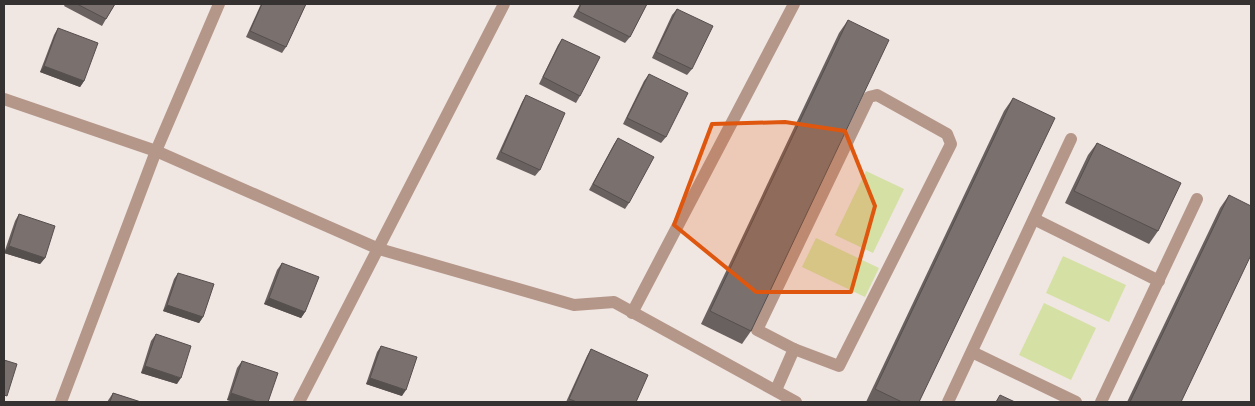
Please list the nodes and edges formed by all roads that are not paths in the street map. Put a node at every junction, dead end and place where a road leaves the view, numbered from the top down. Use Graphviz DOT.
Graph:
graph roads {
  1 [pos="219,4"];
  2 [pos="504,4"];
  3 [pos="794,4"];
  4 [pos="4,98"];
  5 [pos="1070,139"];
  6 [pos="156,151"];
  7 [pos="1197,199"];
  8 [pos="1034,219"];
  9 [pos="379,249"];
  10 [pos="1158,281"];
  11 [pos="632,313"];
  12 [pos="794,349"];
  13 [pos="972,352"];
  14 [pos="776,390"];
  15 [pos="61,402"];
  16 [pos="299,402"];
  17 [pos="796,402"];
  18 [pos="948,402"];
  19 [pos="1076,402"];
  20 [pos="1102,402"];
  1 -- 6 [label="street"];
  2 -- 9 [label="street"];
  3 -- 11 [label="street"];
  4 -- 6 [label="street"];
  5 -- 8 [label="street"];
  6 -- 9 [label="street"];
  6 -- 15 [label="street"];
  7 -- 10 [label="street"];
  8 -- 10 [label="street"];
  8 -- 13 [label="street"];
  9 -- 11 [label="street"];
  9 -- 16 [label="street"];
  10 -- 20 [label="street"];
  11 -- 14 [label="street"];
  12 -- 12 [label="street"];
  12 -- 14 [label="street"];
  13 -- 18 [label="street"];
  13 -- 19 [label="street"];
  14 -- 17 [label="street"];
}
